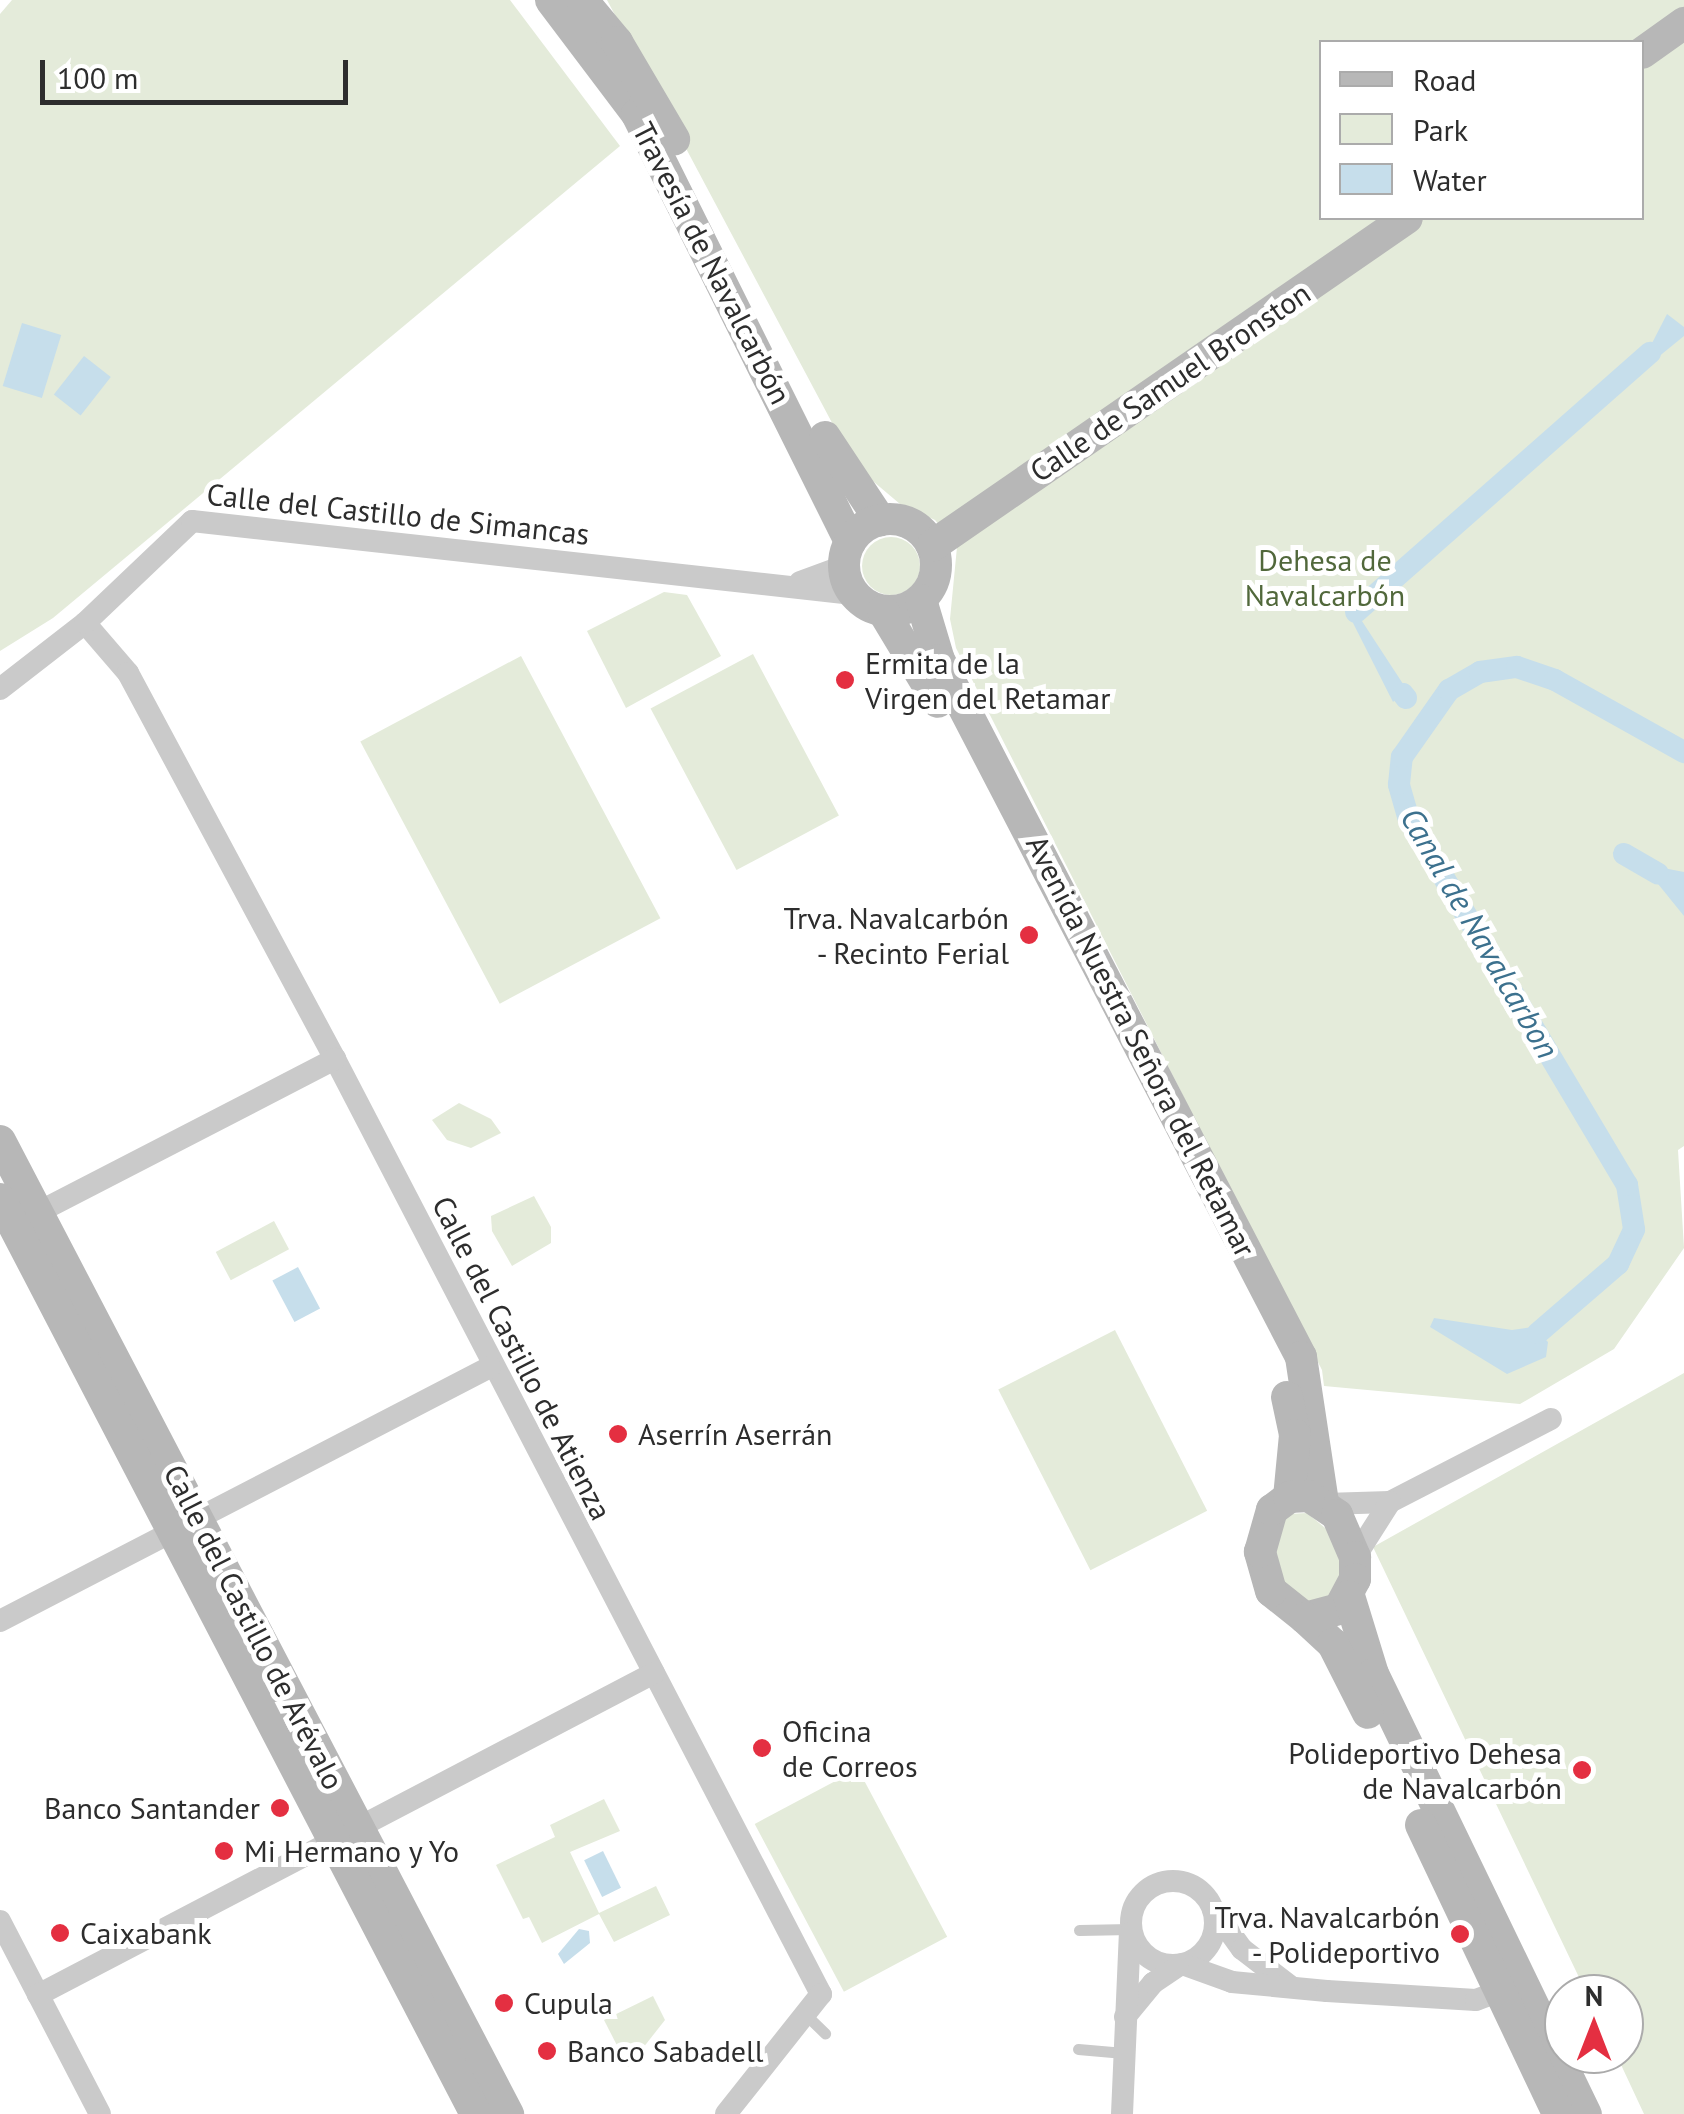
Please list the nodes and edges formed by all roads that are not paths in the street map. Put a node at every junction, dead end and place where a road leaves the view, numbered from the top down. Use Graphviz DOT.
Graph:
graph roads {
  1 [pos="551,0"];
  2 [pos="582,0"];
  3 [pos="1684,23"];
  4 [pos="1644,52"];
  5 [pos="1404,220"];
  6 [pos="880,520"];
  7 [pos="932,546"];
  8 [pos="849,567"];
  9 [pos="921,600"];
  10 [pos="883,611"];
  11 [pos="86,622"];
  12 [pos="0,689"];
  13 [pos="335,1059"];
  14 [pos="0,1140"];
  15 [pos="13,1218"];
  16 [pos="490,1367"];
  17 [pos="1552,1420"];
  18 [pos="1288,1498"];
  19 [pos="1390,1502"];
  20 [pos="1324,1503"];
  21 [pos="185,1525"];
  22 [pos="1355,1557"];
  23 [pos="1348,1596"];
  24 [pos="1305,1618"];
  25 [pos="0,1621"];
  26 [pos="654,1673"];
  27 [pos="344,1831"];
  28 [pos="1214,1909"];
  29 [pos="0,1922"];
  30 [pos="1079,1930"];
  31 [pos="1130,1931"];
  32 [pos="1180,1965"];
  33 [pos="1290,1986"];
  34 [pos="1498,1992"];
  35 [pos="38,1995"];
  36 [pos="805,2014"];
  37 [pos="1125,2017"];
  38 [pos="825,2033"];
  39 [pos="1078,2048"];
  40 [pos="1124,2053"];
  41 [pos="100,2114"];
  42 [pos="476,2114"];
  43 [pos="508,2114"];
  44 [pos="726,2114"];
  45 [pos="1122,2114"];
  46 [pos="1558,2114"];
  47 [pos="1586,2114"];
  1 -- 8 [label="street, Travesía de Navalcarbón"];
  2 -- 6 [label="street, Travesía de Navalcarbón"];
  3 -- 4 [label="street"];
  5 -- 7 [label="street, Calle de Samuel Bronston"];
  6 -- 7 [label="street"];
  6 -- 8 [label="street"];
  7 -- 9 [label="street"];
  8 -- 10 [label="street"];
  8 -- 11 [label="street, Calle del Castillo de Simancas"];
  9 -- 10 [label="street"];
  9 -- 20 [label="street, Avenida Nuestra Señora del Retamar"];
  10 -- 18 [label="street, Avenida Nuestra Señora del Retamar"];
  11 -- 12 [label="street, Calle del Castillo de Simancas"];
  11 -- 13 [label="street, Calle del Castillo de Atienza"];
  13 -- 15 [label="street"];
  13 -- 16 [label="street, Calle del Castillo de Atienza"];
  14 -- 15 [label="street, Calle del Castillo de Arévalo"];
  15 -- 21 [label="street, Calle del Castillo de Arévalo"];
  16 -- 21 [label="street"];
  16 -- 26 [label="street, Calle del Castillo de Atienza"];
  17 -- 19 [label="street"];
  18 -- 20 [label="street"];
  18 -- 24 [label="street"];
  19 -- 20 [label="street"];
  19 -- 22 [label="street"];
  20 -- 22 [label="street"];
  21 -- 25 [label="street"];
  21 -- 27 [label="street, Calle del Castillo de Arévalo"];
  22 -- 23 [label="street"];
  23 -- 24 [label="street"];
  23 -- 47 [label="street"];
  24 -- 34 [label="street"];
  26 -- 27 [label="street"];
  26 -- 36 [label="street, Calle del Castillo de Atienza"];
  27 -- 35 [label="street"];
  27 -- 42 [label="street, Calle del Castillo de Arévalo"];
  27 -- 43 [label="street, Calle del Castillo de Arévalo"];
  28 -- 31 [label="street"];
  28 -- 32 [label="street"];
  28 -- 33 [label="street"];
  29 -- 35 [label="street"];
  30 -- 31 [label="lane"];
  31 -- 32 [label="street"];
  31 -- 37 [label="street"];
  32 -- 33 [label="street"];
  32 -- 37 [label="street"];
  33 -- 34 [label="street"];
  34 -- 46 [label="street"];
  35 -- 41 [label="street"];
  36 -- 38 [label="lane"];
  36 -- 44 [label="street"];
  37 -- 40 [label="street"];
  39 -- 40 [label="lane"];
  40 -- 45 [label="street"];
}
